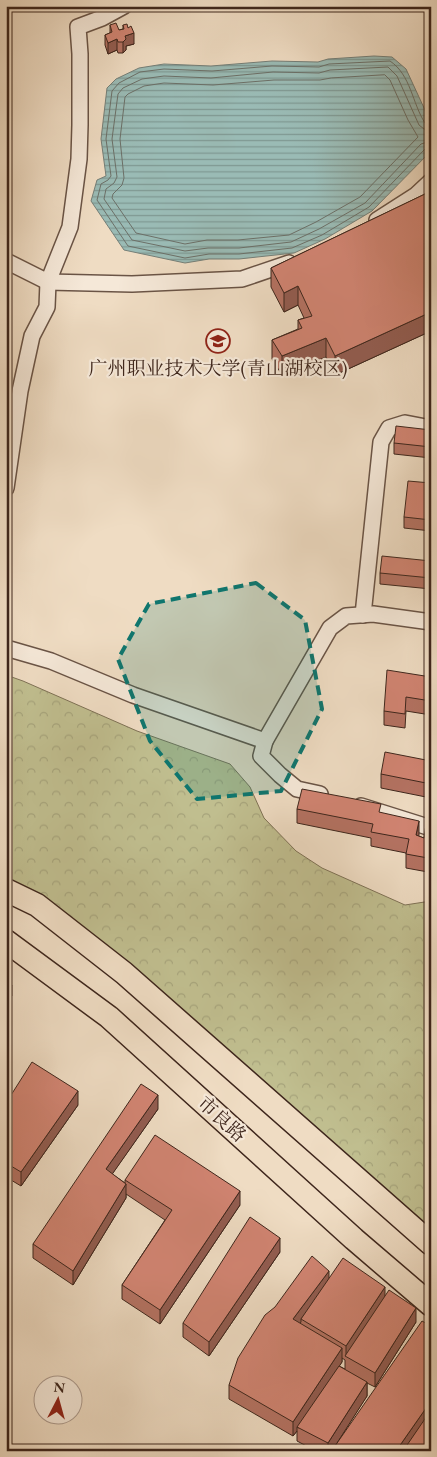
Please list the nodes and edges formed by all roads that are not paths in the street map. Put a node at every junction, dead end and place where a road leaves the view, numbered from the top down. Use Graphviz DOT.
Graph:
graph roads {
  1 [pos="124,6"];
  2 [pos="431,181"];
  3 [pos="368,226"];
  4 [pos="301,258"];
  5 [pos="6,261"];
  6 [pos="48,282"];
  7 [pos="431,428"];
  8 [pos="6,488"];
  9 [pos="363,615"];
  10 [pos="431,622"];
  11 [pos="6,648"];
  12 [pos="265,741"];
  13 [pos="431,828"];
  14 [pos="6,890"];
  15 [pos="6,941"];
  16 [pos="431,1244"];
  17 [pos="431,1305"];
  1 -- 6 [label="street"];
  2 -- 3 [label="street"];
  4 -- 6 [label="street"];
  5 -- 6 [label="street"];
  6 -- 8 [label="street"];
  7 -- 9 [label="street"];
  9 -- 10 [label="street"];
  9 -- 12 [label="street"];
  11 -- 12 [label="street"];
  12 -- 13 [label="street"];
  14 -- 16 [label="highway"];
  15 -- 17 [label="highway, 市良路"];
}
